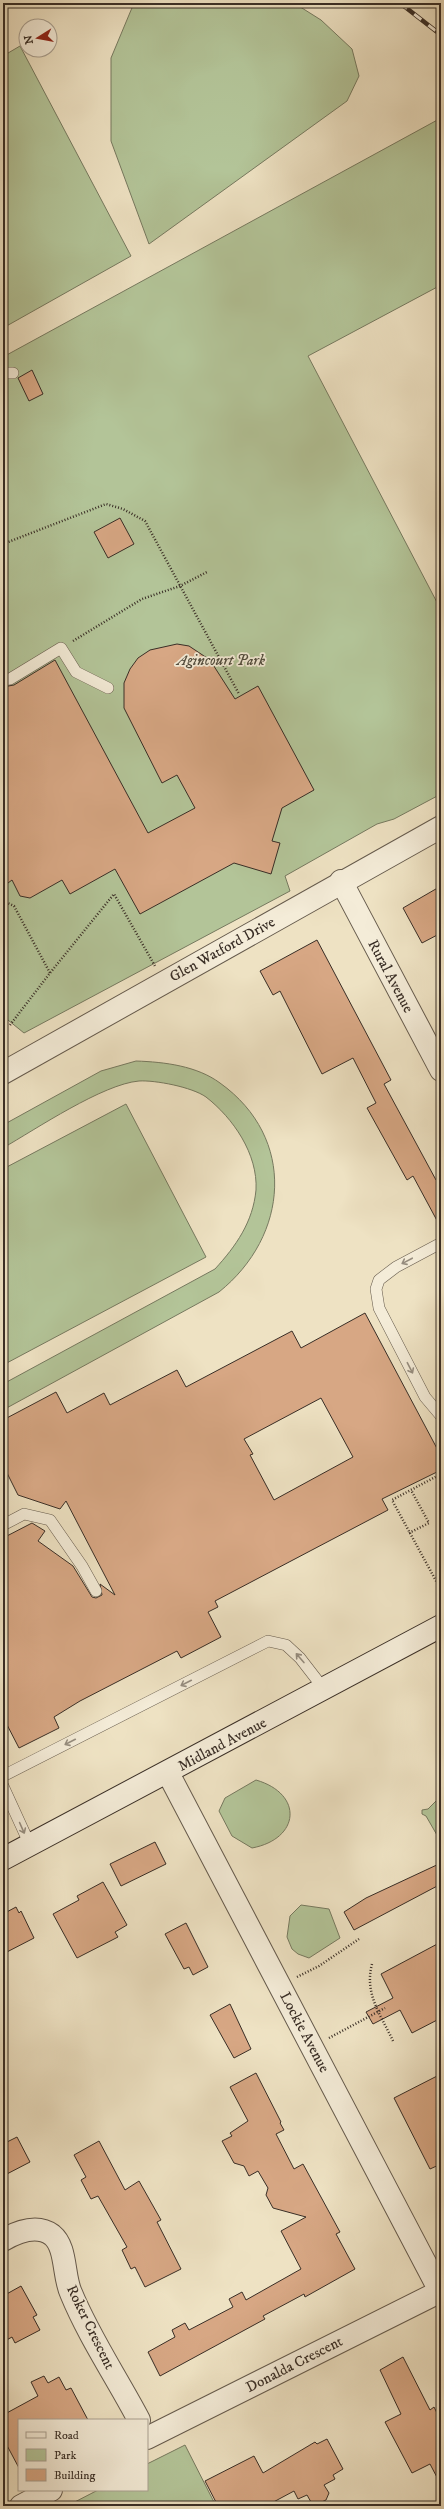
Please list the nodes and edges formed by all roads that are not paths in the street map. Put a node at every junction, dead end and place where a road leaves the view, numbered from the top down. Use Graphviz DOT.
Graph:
graph roads {
  1 [pos="3,680"];
  2 [pos="108,688"];
  3 [pos="441,827"];
  4 [pos="341,881"];
  5 [pos="441,1070"];
  6 [pos="3,1073"];
  7 [pos="441,1243"];
  8 [pos="441,1416"];
  9 [pos="3,1525"];
  10 [pos="96,1591"];
  11 [pos="441,1627"];
  12 [pos="324,1689"];
  13 [pos="168,1773"];
  14 [pos="3,1776"];
  15 [pos="3,1786"];
  16 [pos="30,1845"];
  17 [pos="3,1859"];
  18 [pos="3,2240"];
  19 [pos="441,2292"];
  20 [pos="138,2419"];
  21 [pos="148,2437"];
  22 [pos="49,2491"];
  23 [pos="21,2506"];
  1 -- 2 [label="lane"];
  3 -- 4 [label="street, Glen Watford Drive"];
  4 -- 5 [label="street, Rural Avenue"];
  4 -- 6 [label="street, Glen Watford Drive"];
  7 -- 8 [label="lane, one-way"];
  9 -- 10 [label="lane"];
  11 -- 12 [label="street, Midland Avenue"];
  12 -- 13 [label="street, Midland Avenue"];
  12 -- 14 [label="lane, one-way"];
  13 -- 16 [label="street, Midland Avenue"];
  13 -- 19 [label="street, Lockie Avenue"];
  15 -- 16 [label="lane, one-way"];
  16 -- 17 [label="street, Midland Avenue"];
  18 -- 20 [label="street, Roker Crescent"];
  19 -- 21 [label="street, Donalda Crescent"];
  22 -- 23 [label="street"];
}
